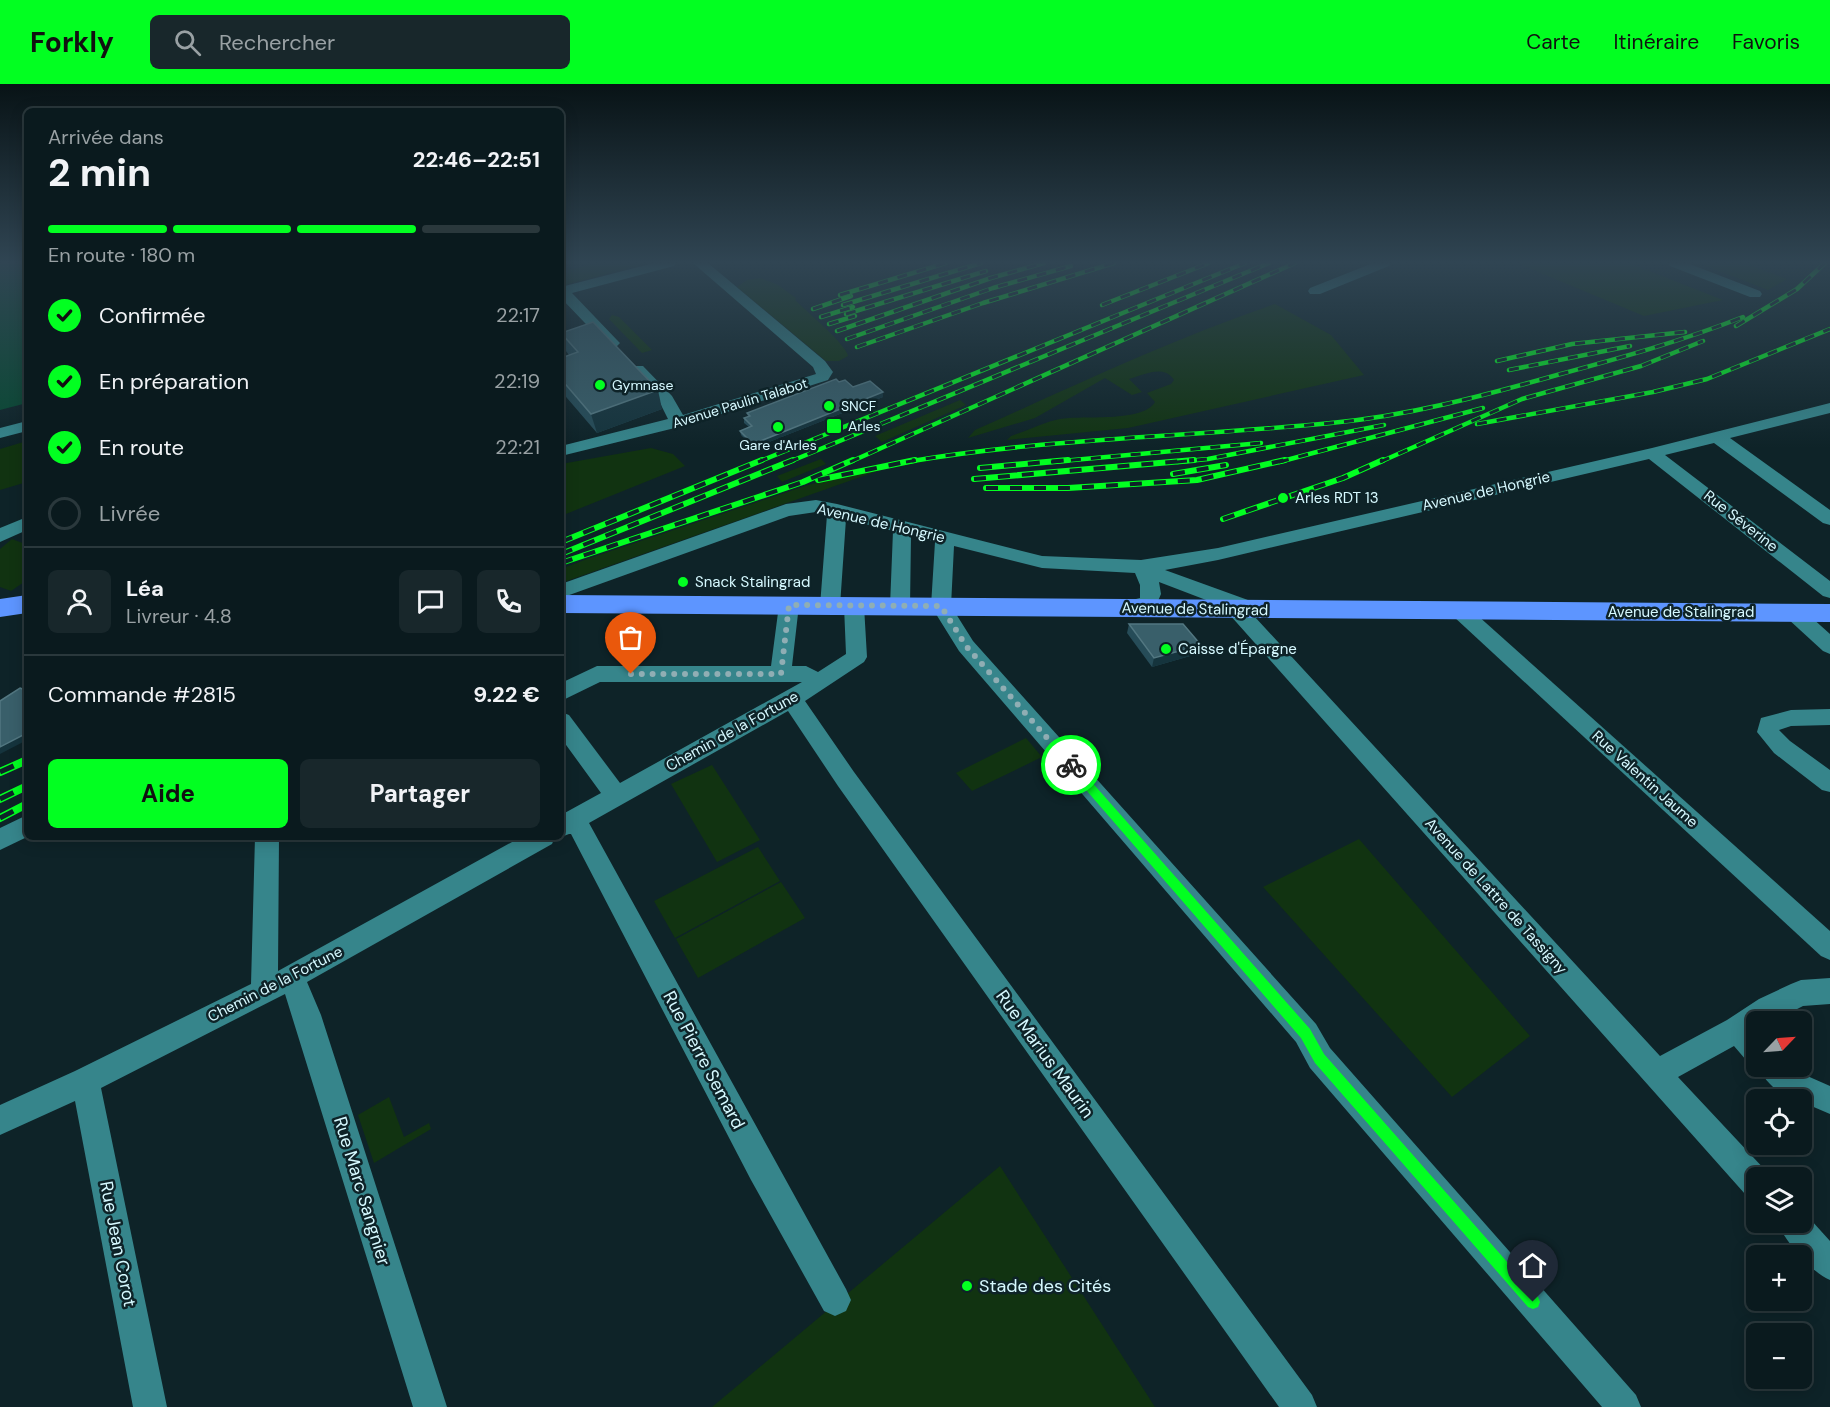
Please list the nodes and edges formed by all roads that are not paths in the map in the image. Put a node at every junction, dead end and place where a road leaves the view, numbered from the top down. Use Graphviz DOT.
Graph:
graph roads {
  1 [pos="594,325"];
  2 [pos="773,325"];
  3 [pos="1830,408"];
  4 [pos="677,422"];
  5 [pos="24,427"];
  6 [pos="0,433"];
  7 [pos="1717,437"];
  8 [pos="564,450"];
  9 [pos="1652,453"];
  10 [pos="837,510"];
  11 [pos="1830,519"];
  12 [pos="902,526"];
  13 [pos="945,537"];
  14 [pos="1141,567"];
  15 [pos="564,590"];
  16 [pos="1830,591"];
  17 [pos="564,604"];
  18 [pos="789,605"];
  19 [pos="842,606"];
  20 [pos="900,606"];
  21 [pos="941,606"];
  22 [pos="1127,608"];
  23 [pos="1245,610"];
  24 [pos="1460,611"];
  25 [pos="1794,613"];
  26 [pos="1830,613"];
  27 [pos="1830,646"];
  28 [pos="787,686"];
  29 [pos="564,691"];
  30 [pos="1830,717"];
  31 [pos="564,725"];
  32 [pos="1830,783"];
  33 [pos="616,796"];
  34 [pos="568,823"];
  35 [pos="24,827"];
  36 [pos="0,840"];
  37 [pos="267,840"];
  38 [pos="538,840"];
  39 [pos="1830,948"];
  40 [pos="292,977"];
  41 [pos="1830,990"];
  42 [pos="264,991"];
  43 [pos="1737,1029"];
  44 [pos="1746,1039"];
  45 [pos="1657,1073"];
  46 [pos="1785,1077"];
  47 [pos="86,1081"];
  48 [pos="1830,1100"];
  49 [pos="0,1120"];
  50 [pos="1746,1172"];
  51 [pos="1802,1233"];
  52 [pos="1830,1264"];
  53 [pos="835,1300"];
  54 [pos="150,1407"];
  55 [pos="430,1407"];
  56 [pos="1300,1407"];
  57 [pos="1624,1407"];
  1 -- 4 [label="street"];
  2 -- 4 [label="street, Avenue Paulin Talabot"];
  3 -- 7 [label="street, Avenue de Hongrie"];
  4 -- 8 [label="street, Avenue Paulin Talabot"];
  5 -- 6 [label="street"];
  7 -- 9 [label="street, Avenue de Hongrie"];
  7 -- 11 [label="street"];
  9 -- 14 [label="street, Avenue de Hongrie"];
  9 -- 16 [label="street, Rue Séverine"];
  10 -- 12 [label="street, Avenue de Hongrie"];
  10 -- 15 [label="street, Avenue de Hongrie"];
  10 -- 19 [label="street"];
  12 -- 13 [label="street, Avenue de Hongrie"];
  12 -- 20 [label="street"];
  13 -- 14 [label="street, Avenue de Hongrie"];
  13 -- 21 [label="street"];
  14 -- 22 [label="street"];
  14 -- 23 [label="street"];
  17 -- 18 [label="main road, Avenue de Stalingrad"];
  18 -- 19 [label="main road, Avenue de Stalingrad"];
  18 -- 28 [label="street"];
  19 -- 20 [label="main road, Avenue de Stalingrad"];
  19 -- 28 [label="street, Chemin de la Fortune"];
  20 -- 21 [label="main road, Avenue de Stalingrad"];
  21 -- 22 [label="main road, Avenue de Stalingrad"];
  21 -- 57 [label="street"];
  22 -- 23 [label="main road, Avenue de Stalingrad"];
  23 -- 24 [label="main road, Avenue de Stalingrad"];
  23 -- 45 [label="street, Avenue de Lattre de Tassigny"];
  24 -- 25 [label="main road, Avenue de Stalingrad"];
  24 -- 39 [label="street, Rue Valentin Jaume"];
  25 -- 26 [label="main road, Avenue de Stalingrad"];
  25 -- 27 [label="street"];
  28 -- 29 [label="street"];
  28 -- 33 [label="street, Chemin de la Fortune"];
  28 -- 56 [label="street, Rue Marius Maurin"];
  30 -- 32 [label="street"];
  31 -- 33 [label="street"];
  33 -- 34 [label="street, Chemin de la Fortune"];
  34 -- 53 [label="street, Rue Pierre Semard"];
  35 -- 36 [label="street"];
  37 -- 42 [label="street"];
  38 -- 40 [label="street, Chemin de la Fortune"];
  40 -- 42 [label="street, Chemin de la Fortune"];
  40 -- 55 [label="street, Rue Marc Sangnier"];
  41 -- 43 [label="street"];
  42 -- 47 [label="street, Chemin de la Fortune"];
  43 -- 44 [label="street"];
  43 -- 45 [label="street"];
  45 -- 50 [label="street, Avenue de Lattre de Tassigny"];
  46 -- 48 [label="street"];
  47 -- 49 [label="street, Chemin de la Fortune"];
  47 -- 54 [label="street, Rue Jean Corot"];
  51 -- 52 [label="street"];
}
